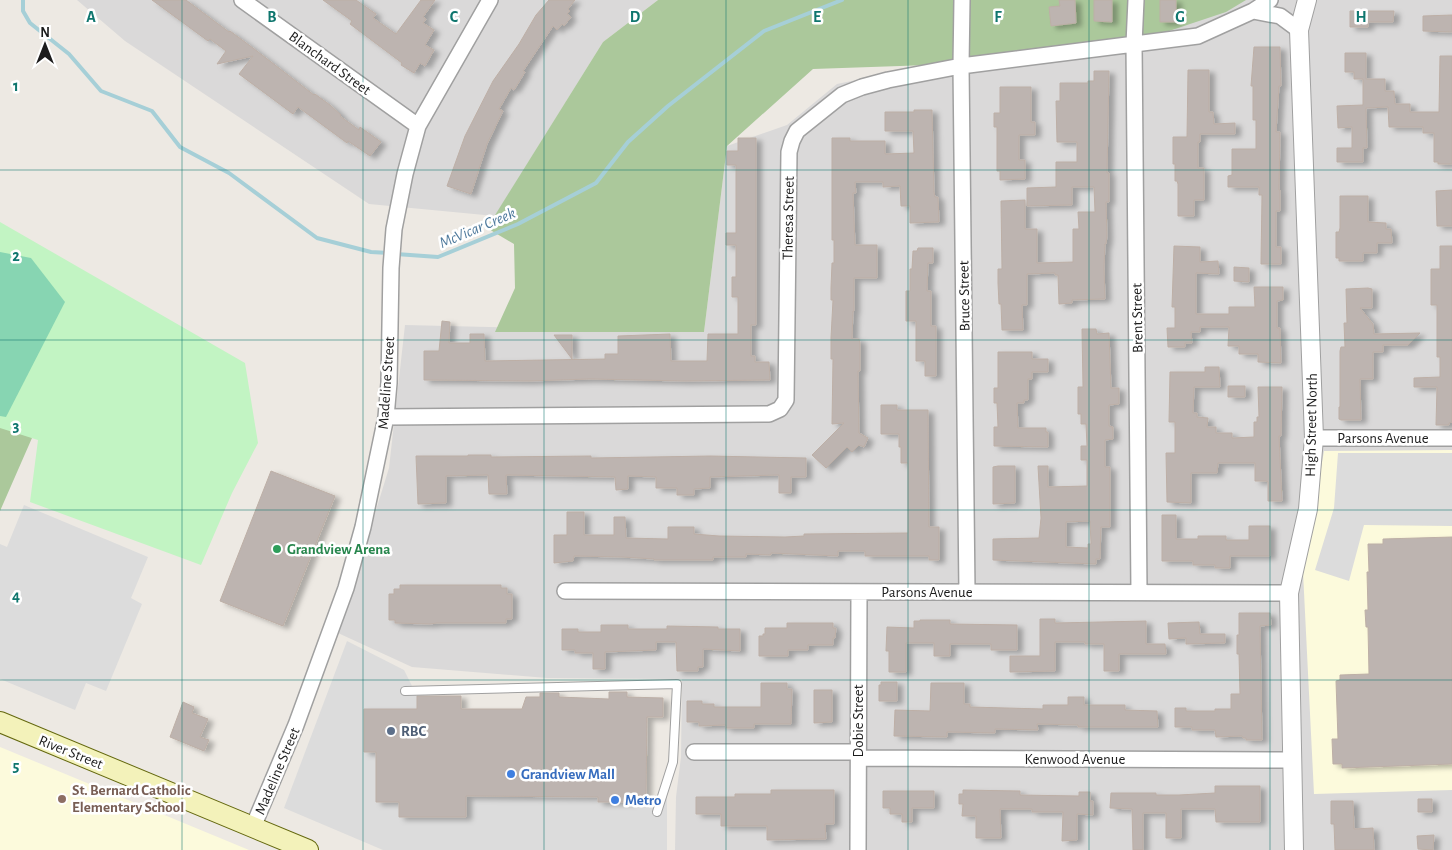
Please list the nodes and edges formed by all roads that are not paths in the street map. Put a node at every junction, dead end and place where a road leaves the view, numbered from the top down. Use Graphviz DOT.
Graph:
graph roads {
  1 [pos="242,0"];
  2 [pos="490,0"];
  3 [pos="962,0"];
  4 [pos="1136,0"];
  5 [pos="1270,0"];
  6 [pos="1307,0"];
  7 [pos="1253,11"];
  8 [pos="1299,30"];
  9 [pos="1134,44"];
  10 [pos="961,66"];
  11 [pos="418,126"];
  12 [pos="386,417"];
  13 [pos="1314,438"];
  14 [pos="1452,438"];
  15 [pos="565,591"];
  16 [pos="859,592"];
  17 [pos="967,592"];
  18 [pos="1139,592"];
  19 [pos="1289,592"];
  20 [pos="405,691"];
  21 [pos="0,722"];
  22 [pos="694,752"];
  23 [pos="858,755"];
  24 [pos="1293,760"];
  25 [pos="658,812"];
  26 [pos="253,827"];
  27 [pos="308,850"];
  28 [pos="858,850"];
  29 [pos="1294,850"];
  1 -- 11 [label="street, Blanchard Street"];
  2 -- 11 [label="street, Madeline Street"];
  3 -- 10 [label="street, Bruce Street"];
  4 -- 9 [label="street, Brent Street"];
  5 -- 7 [label="street, Theresa Street"];
  6 -- 8 [label="street, High Street North"];
  7 -- 8 [label="street"];
  7 -- 9 [label="street, Theresa Street"];
  8 -- 13 [label="street, High Street North"];
  9 -- 10 [label="street, Theresa Street"];
  9 -- 18 [label="street, Brent Street"];
  10 -- 12 [label="street, Theresa Street"];
  10 -- 17 [label="street, Bruce Street"];
  11 -- 12 [label="street, Madeline Street"];
  12 -- 26 [label="street, Madeline Street"];
  13 -- 14 [label="street, Parsons Avenue"];
  13 -- 19 [label="street, High Street North"];
  15 -- 16 [label="street, Parsons Avenue"];
  16 -- 17 [label="street, Parsons Avenue"];
  16 -- 23 [label="street, Dobie Street"];
  17 -- 18 [label="street, Parsons Avenue"];
  18 -- 19 [label="street, Parsons Avenue"];
  19 -- 24 [label="street, High Street North"];
  20 -- 25 [label="lane"];
  21 -- 26 [label="main road, River Street"];
  22 -- 23 [label="street, Kenwood Avenue"];
  23 -- 24 [label="street, Kenwood Avenue"];
  23 -- 28 [label="street, Dobie Street"];
  24 -- 29 [label="street, High Street North"];
  26 -- 27 [label="main road, River Street"];
}
